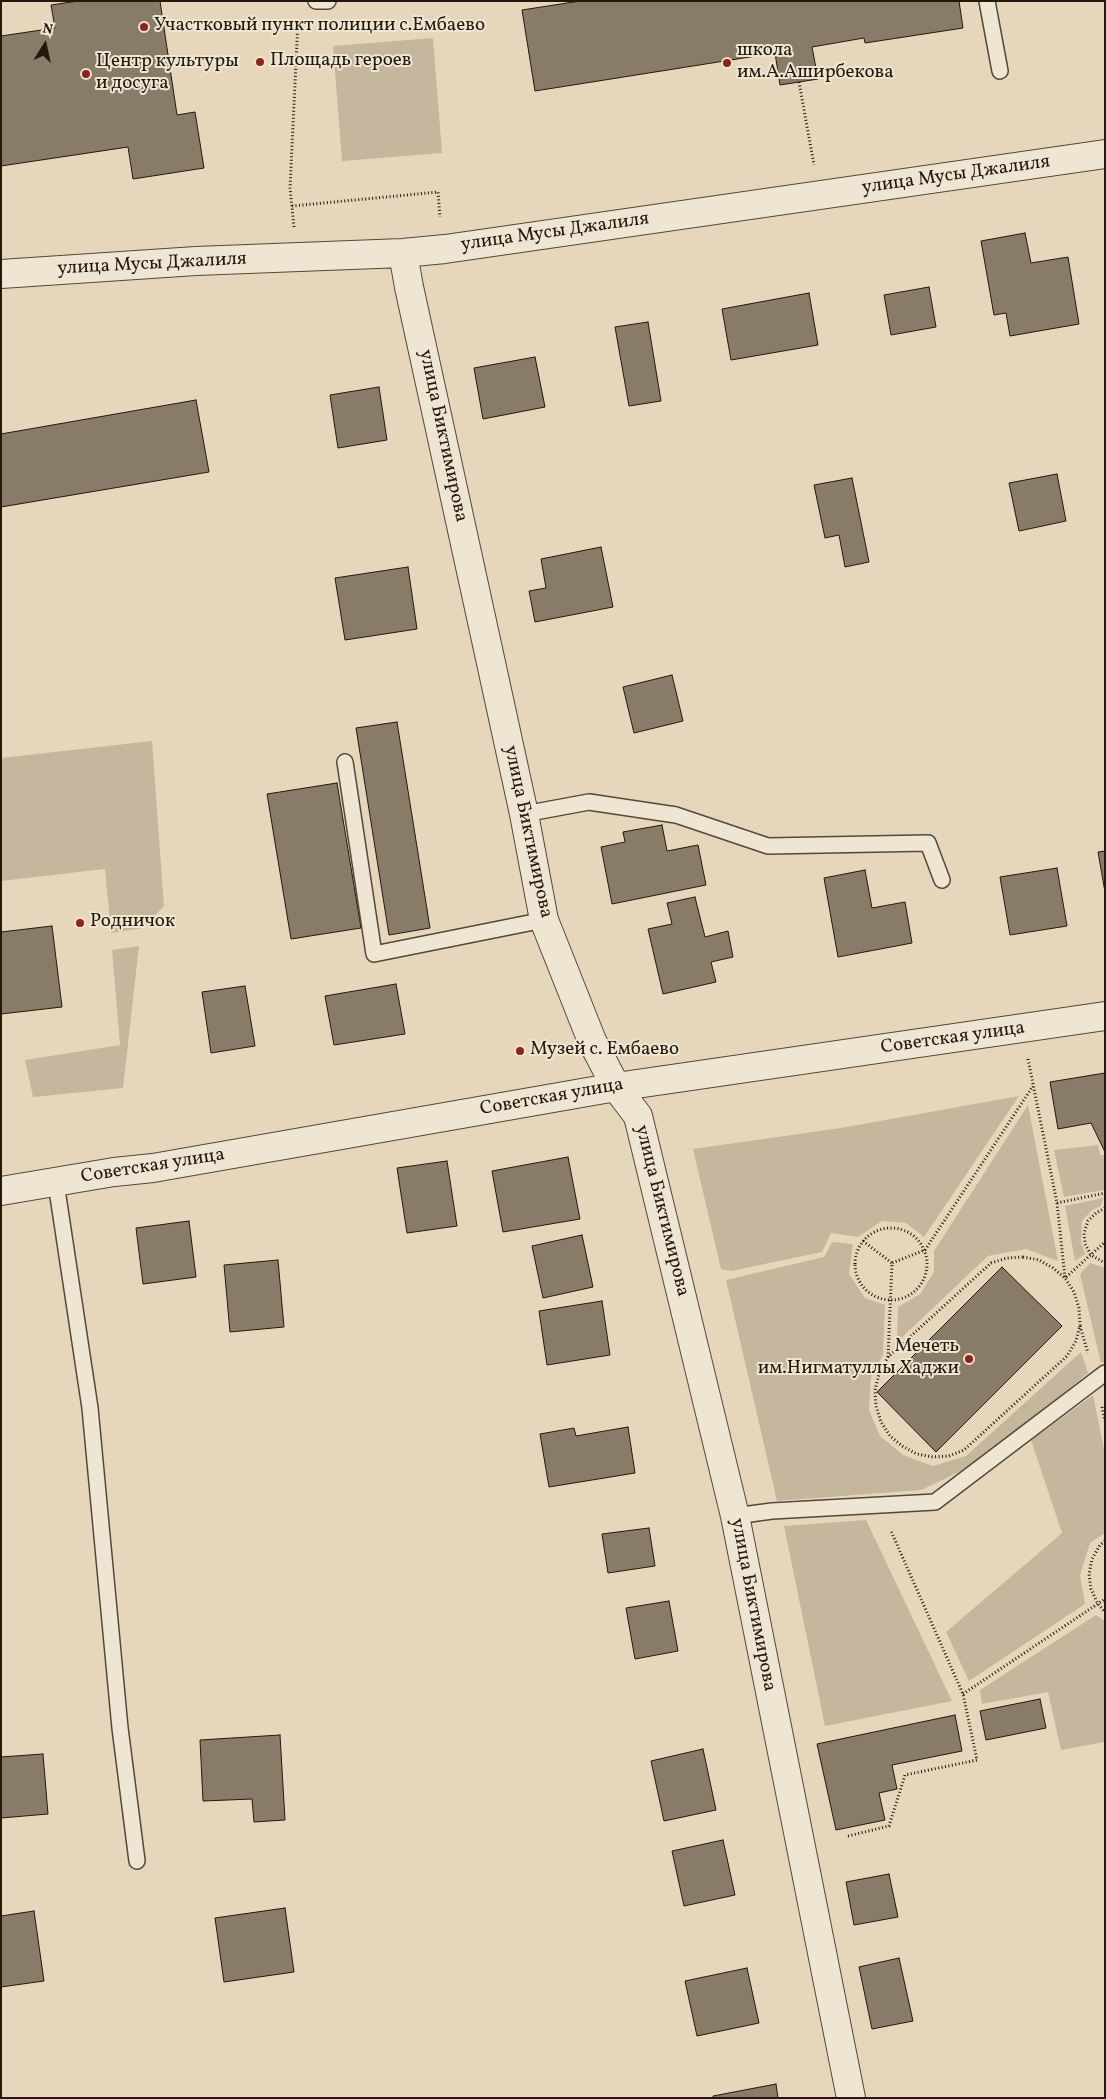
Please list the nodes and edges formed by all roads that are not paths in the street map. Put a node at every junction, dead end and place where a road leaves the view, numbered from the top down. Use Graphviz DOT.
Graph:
graph roads {
  1 [pos="316,1"];
  2 [pos="328,1"];
  3 [pos="987,1"];
  4 [pos="1000,71"];
  5 [pos="1105,154"];
  6 [pos="403,253"];
  7 [pos="1,274"];
  8 [pos="345,762"];
  9 [pos="524,814"];
  10 [pos="942,880"];
  11 [pos="544,920"];
  12 [pos="1105,1016"];
  13 [pos="616,1087"];
  14 [pos="56,1183"];
  15 [pos="1,1191"];
  16 [pos="1105,1373"];
  17 [pos="735,1516"];
  18 [pos="137,1861"];
  19 [pos="851,2098"];
  1 -- 2 [label="lane"];
  3 -- 4 [label="lane"];
  5 -- 6 [label="street, улица Мусы Джалиля"];
  6 -- 7 [label="street, улица Мусы Джалиля"];
  6 -- 9 [label="street, улица Биктимирова"];
  8 -- 11 [label="lane"];
  9 -- 10 [label="lane"];
  9 -- 11 [label="street, улица Биктимирова"];
  11 -- 13 [label="street, улица Биктимирова"];
  12 -- 13 [label="street, Советская улица"];
  13 -- 14 [label="street, Советская улица"];
  13 -- 17 [label="street, улица Биктимирова"];
  14 -- 15 [label="street, Советская улица"];
  14 -- 18 [label="lane"];
  16 -- 17 [label="lane"];
  17 -- 19 [label="street, улица Биктимирова"];
}
